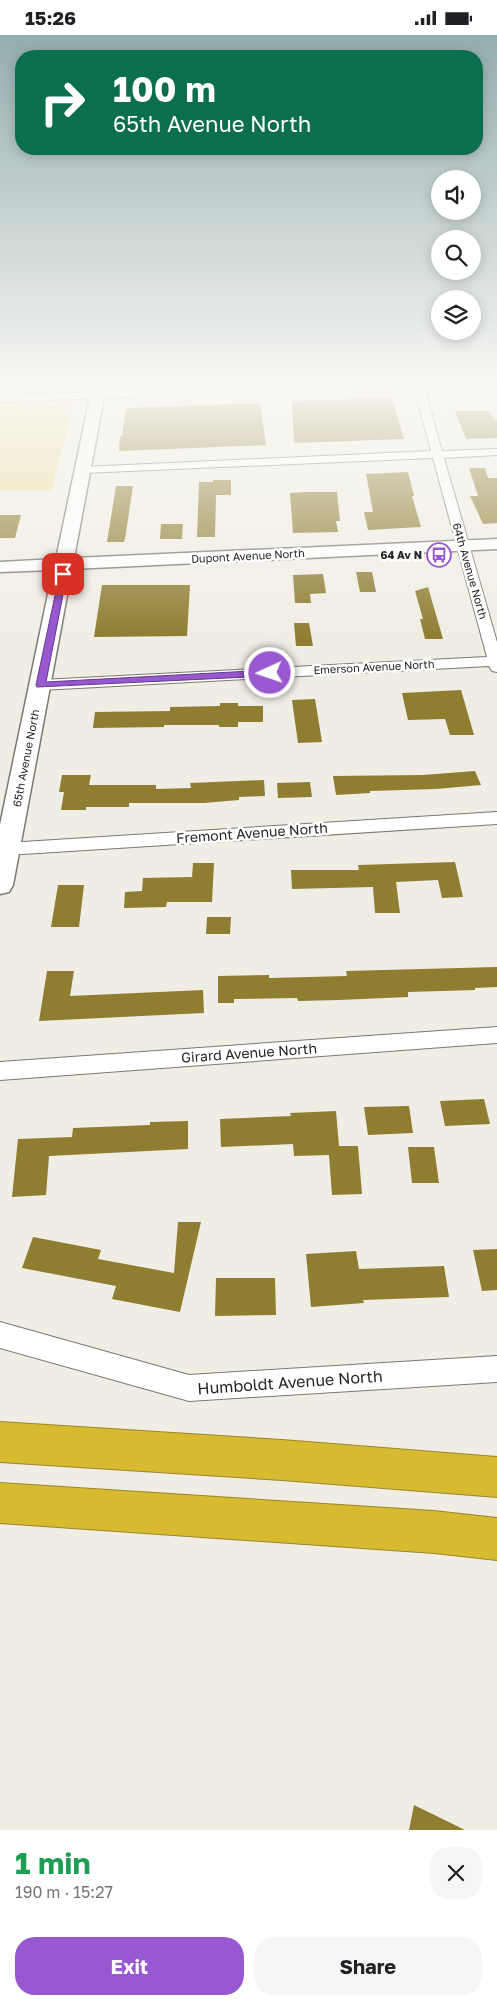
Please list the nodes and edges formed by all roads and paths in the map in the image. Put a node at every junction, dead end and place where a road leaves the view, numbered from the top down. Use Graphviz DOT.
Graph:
graph roads {
  1 [pos="83,470"];
  2 [pos="442,471"];
  3 [pos="497,544"];
  4 [pos="463,546"];
  5 [pos="65,564"];
  6 [pos="0,567"];
  7 [pos="496,663"];
  8 [pos="40,685"];
  9 [pos="497,818"];
  10 [pos="7,849"];
  11 [pos="0,885"];
  12 [pos="497,1035"];
  13 [pos="0,1071"];
  14 [pos="0,1335"];
  15 [pos="497,1369"];
  16 [pos="0,1442"];
  17 [pos="497,1477"];
  18 [pos="0,1503"];
  19 [pos="497,1539"];
  1 -- 5 [label="street, 65th Avenue North"];
  2 -- 4 [label="street, 64th Avenue North"];
  3 -- 4 [label="street, Dupont Avenue North"];
  4 -- 5 [label="street, Dupont Avenue North"];
  4 -- 7 [label="street, 64th Avenue North"];
  5 -- 6 [label="street, Dupont Avenue North"];
  5 -- 8 [label="street, 65th Avenue North"];
  7 -- 8 [label="street, Emerson Avenue North"];
  8 -- 10 [label="street, 65th Avenue North"];
  9 -- 10 [label="street, Fremont Avenue North"];
  10 -- 11 [label="street, 65th Avenue North"];
  12 -- 13 [label="street, Girard Avenue North"];
  14 -- 15 [label="street, Humboldt Avenue North"];
  16 -- 17 [label="highway"];
  18 -- 19 [label="highway"];
}
